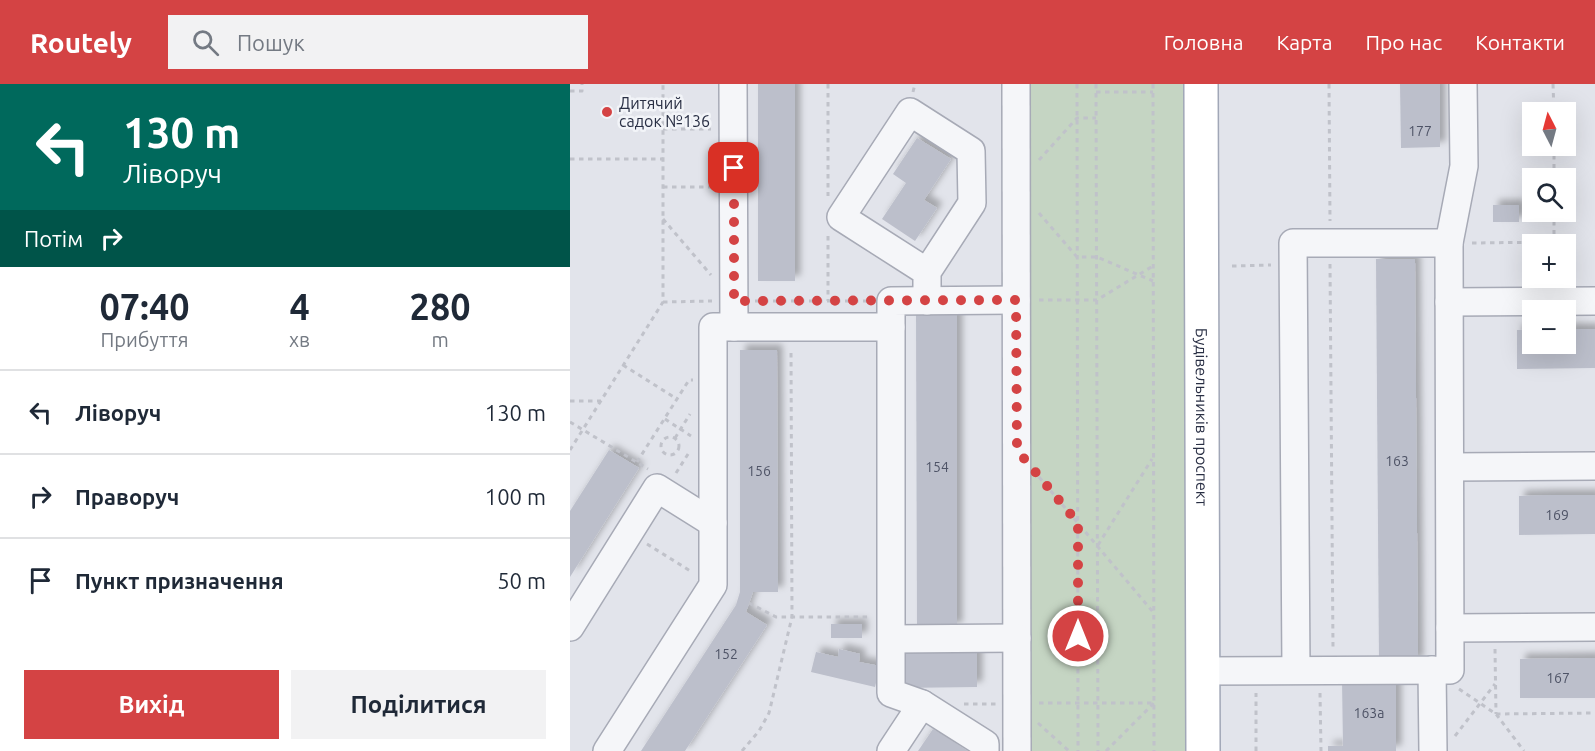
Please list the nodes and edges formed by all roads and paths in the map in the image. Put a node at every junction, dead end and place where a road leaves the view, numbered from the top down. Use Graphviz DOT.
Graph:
graph roads {
  1 [pos="582,84"];
  2 [pos="663,84"];
  3 [pos="733,84"];
  4 [pos="1016,84"];
  5 [pos="1077,84"];
  6 [pos="1096,84"];
  7 [pos="1153,84"];
  8 [pos="1202,84"];
  9 [pos="1329,84"];
  10 [pos="1463,84"];
  11 [pos="1553,84"];
  12 [pos="570,91"];
  13 [pos="1096,92"];
  14 [pos="1153,92"];
  15 [pos="1554,102"];
  16 [pos="1077,118"];
  17 [pos="1096,118"];
  18 [pos="663,129"];
  19 [pos="733,129"];
  20 [pos="570,159"];
  21 [pos="663,159"];
  22 [pos="663,187"];
  23 [pos="734,187"];
  24 [pos="1016,187"];
  25 [pos="663,219"];
  26 [pos="1330,243"];
  27 [pos="1449,243"];
  28 [pos="1522,243"];
  29 [pos="1077,257"];
  30 [pos="1097,257"];
  31 [pos="1293,265"];
  32 [pos="1153,266"];
  33 [pos="1232,266"];
  34 [pos="927,272"];
  35 [pos="1139,275"];
  36 [pos="1154,281"];
  37 [pos="1016,300"];
  38 [pos="1078,300"];
  39 [pos="1097,300"];
  40 [pos="927,301"];
  41 [pos="1595,301"];
  42 [pos="663,302"];
  43 [pos="1449,302"];
  44 [pos="734,314"];
  45 [pos="891,314"];
  46 [pos="791,327"];
  47 [pos="623,365"];
  48 [pos="689,380"];
  49 [pos="677,399"];
  50 [pos="570,401"];
  51 [pos="601,401"];
  52 [pos="693,410"];
  53 [pos="664,419"];
  54 [pos="570,422"];
  55 [pos="583,428"];
  56 [pos="681,429"];
  57 [pos="675,438"];
  58 [pos="697,439"];
  59 [pos="692,448"];
  60 [pos="570,450"];
  61 [pos="1017,450"];
  62 [pos="1154,457"];
  63 [pos="637,462"];
  64 [pos="1595,466"];
  65 [pos="1450,467"];
  66 [pos="676,474"];
  67 [pos="713,523"];
  68 [pos="1078,523"];
  69 [pos="629,532"];
  70 [pos="1097,546"];
  71 [pos="713,585"];
  72 [pos="749,603"];
  73 [pos="1154,613"];
  74 [pos="792,617"];
  75 [pos="570,627"];
  76 [pos="1595,627"];
  77 [pos="892,628"];
  78 [pos="1450,628"];
  79 [pos="1495,628"];
  80 [pos="1017,638"];
  81 [pos="1203,670"];
  82 [pos="1256,670"];
  83 [pos="1316,670"];
  84 [pos="1432,670"];
  85 [pos="1496,684"];
  86 [pos="1017,703"];
  87 [pos="1154,703"];
  88 [pos="1480,703"];
  89 [pos="922,704"];
  90 [pos="1595,713"];
  91 [pos="1496,714"];
  92 [pos="1441,747"];
  93 [pos="607,751"];
  94 [pos="742,751"];
  95 [pos="891,751"];
  96 [pos="985,751"];
  97 [pos="1017,751"];
  98 [pos="1069,751"];
  99 [pos="1078,751"];
  100 [pos="1098,751"];
  101 [pos="1106,751"];
  102 [pos="1155,751"];
  103 [pos="1203,751"];
  104 [pos="1256,751"];
  105 [pos="1321,751"];
  106 [pos="1524,751"];
  1 -- 12 [label="path"];
  2 -- 18 [label="path"];
  3 -- 19 [label="street"];
  4 -- 24 [label="street"];
  5 -- 16 [label="path"];
  6 -- 13 [label="path"];
  7 -- 14 [label="path"];
  8 -- 81 [label="main road, Будівельників проспект"];
  9 -- 26 [label="path"];
  10 -- 27 [label="street"];
  11 -- 15 [label="path"];
  13 -- 14 [label="path"];
  13 -- 17 [label="path"];
  14 -- 32 [label="path"];
  16 -- 17 [label="path"];
  16 -- 24 [label="path"];
  16 -- 29 [label="path"];
  17 -- 30 [label="path"];
  18 -- 19 [label="path"];
  18 -- 21 [label="path"];
  19 -- 23 [label="street"];
  20 -- 21 [label="path"];
  21 -- 22 [label="path"];
  22 -- 23 [label="path"];
  22 -- 25 [label="path"];
  23 -- 44 [label="street"];
  24 -- 29 [label="path"];
  24 -- 37 [label="street"];
  25 -- 42 [label="path"];
  25 -- 44 [label="path"];
  26 -- 27 [label="street"];
  26 -- 31 [label="street"];
  26 -- 83 [label="path"];
  27 -- 28 [label="path"];
  27 -- 43 [label="street"];
  29 -- 30 [label="path"];
  29 -- 38 [label="path"];
  30 -- 35 [label="path"];
  30 -- 39 [label="path"];
  31 -- 33 [label="path"];
  31 -- 83 [label="street"];
  32 -- 35 [label="path"];
  32 -- 36 [label="path"];
  34 -- 34 [label="street"];
  34 -- 40 [label="street"];
  35 -- 36 [label="path"];
  35 -- 39 [label="path"];
  36 -- 62 [label="path"];
  37 -- 38 [label="path"];
  37 -- 40 [label="street"];
  37 -- 61 [label="street"];
  38 -- 39 [label="path"];
  38 -- 68 [label="path"];
  39 -- 70 [label="path"];
  40 -- 45 [label="street"];
  41 -- 43 [label="street"];
  42 -- 44 [label="path"];
  42 -- 47 [label="path"];
  43 -- 65 [label="street"];
  44 -- 45 [label="path"];
  44 -- 46 [label="street"];
  44 -- 67 [label="street"];
  45 -- 46 [label="street"];
  45 -- 77 [label="street"];
  46 -- 74 [label="path"];
  47 -- 49 [label="path"];
  47 -- 51 [label="path"];
  48 -- 49 [label="path"];
  49 -- 53 [label="path"];
  50 -- 51 [label="path"];
  51 -- 55 [label="path"];
  52 -- 56 [label="path"];
  53 -- 56 [label="path"];
  53 -- 63 [label="path"];
  54 -- 55 [label="path"];
  55 -- 60 [label="path"];
  56 -- 57 [label="path"];
  56 -- 58 [label="path"];
  57 -- 57 [label="path"];
  59 -- 66 [label="path"];
  61 -- 68 [label="path"];
  61 -- 80 [label="street"];
  62 -- 70 [label="path"];
  62 -- 73 [label="path"];
  64 -- 65 [label="street"];
  65 -- 78 [label="street"];
  67 -- 69 [label="street"];
  67 -- 71 [label="street"];
  68 -- 70 [label="path"];
  68 -- 99 [label="path"];
  69 -- 71 [label="path"];
  69 -- 75 [label="street"];
  70 -- 73 [label="path"];
  70 -- 100 [label="path"];
  71 -- 93 [label="street"];
  72 -- 74 [label="path"];
  73 -- 87 [label="path"];
  74 -- 77 [label="path"];
  74 -- 94 [label="path"];
  76 -- 79 [label="street"];
  77 -- 80 [label="street"];
  77 -- 89 [label="street"];
  78 -- 79 [label="street"];
  78 -- 84 [label="street"];
  79 -- 85 [label="path"];
  80 -- 86 [label="street"];
  81 -- 82 [label="street"];
  81 -- 103 [label="main road, Будівельників проспект"];
  82 -- 83 [label="street"];
  82 -- 104 [label="path"];
  83 -- 84 [label="street"];
  83 -- 105 [label="path"];
  84 -- 88 [label="path"];
  84 -- 92 [label="street"];
  85 -- 88 [label="path"];
  85 -- 91 [label="path"];
  86 -- 97 [label="street"];
  86 -- 98 [label="path"];
  87 -- 101 [label="path"];
  87 -- 102 [label="path"];
  88 -- 91 [label="path"];
  88 -- 92 [label="path"];
  89 -- 95 [label="street"];
  89 -- 96 [label="street"];
  90 -- 91 [label="path"];
  91 -- 106 [label="path"];
}
